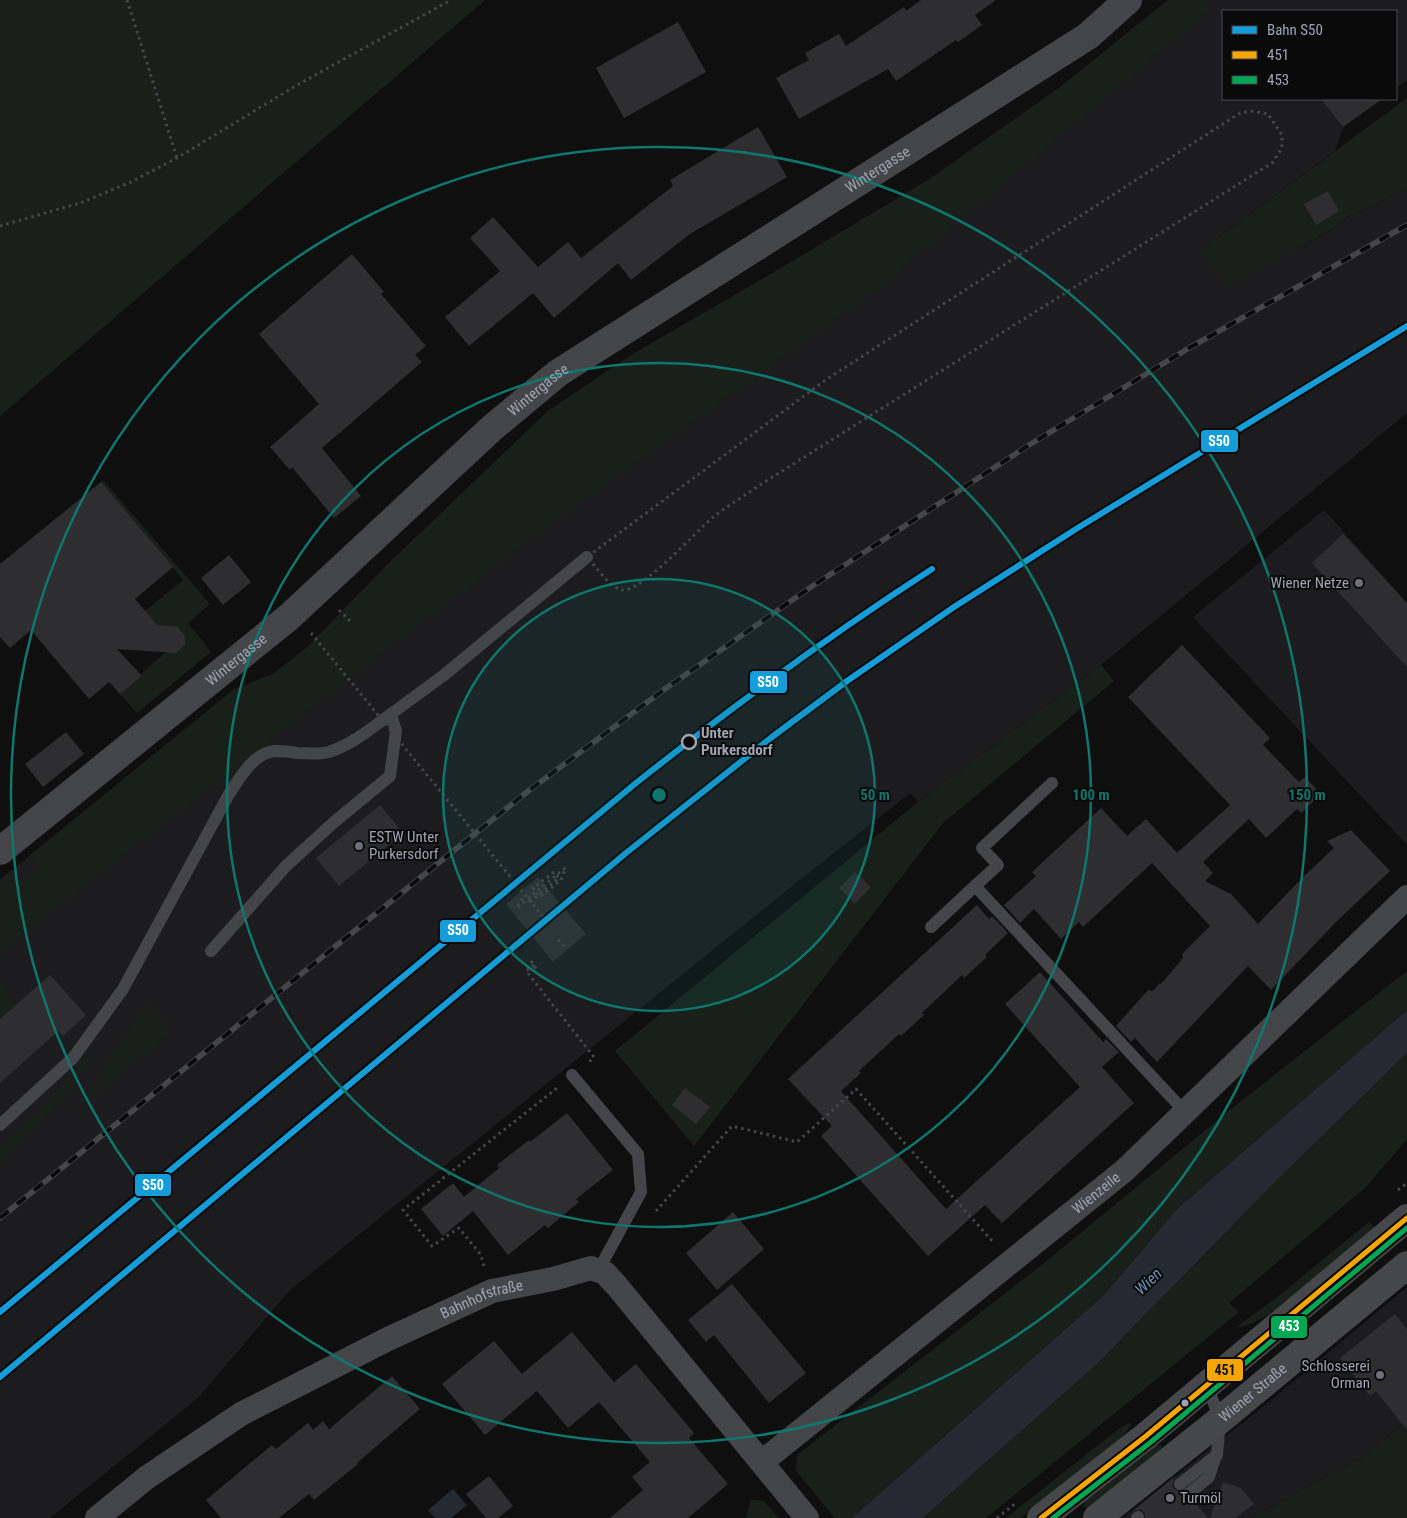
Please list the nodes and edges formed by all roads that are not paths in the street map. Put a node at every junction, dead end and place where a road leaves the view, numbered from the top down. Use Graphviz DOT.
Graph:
graph roads {
  1 [pos="1128,0"];
  2 [pos="587,557"];
  3 [pos="391,714"];
  4 [pos="1052,783"];
  5 [pos="0,851"];
  6 [pos="976,886"];
  7 [pos="1407,897"];
  8 [pos="931,927"];
  9 [pos="211,951"];
  10 [pos="572,1075"];
  11 [pos="1185,1112"];
  12 [pos="0,1125"];
  13 [pos="1407,1218"];
  14 [pos="1407,1266"];
  15 [pos="598,1271"];
  16 [pos="1207,1385"];
  17 [pos="1220,1420"];
  18 [pos="762,1462"];
  19 [pos="1184,1489"];
  20 [pos="1053,1515"];
  21 [pos="96,1518"];
  22 [pos="807,1518"];
  23 [pos="1097,1518"];
  1 -- 5 [label="street, Wintergasse"];
  2 -- 3 [label="lane"];
  3 -- 9 [label="lane"];
  3 -- 12 [label="lane"];
  4 -- 6 [label="lane"];
  6 -- 8 [label="lane"];
  6 -- 11 [label="lane"];
  7 -- 11 [label="street, Wienzeile"];
  10 -- 15 [label="lane"];
  11 -- 18 [label="street, Wienzeile"];
  13 -- 16 [label="main road"];
  14 -- 17 [label="main road, Wiener Straße"];
  15 -- 18 [label="street"];
  15 -- 21 [label="street, Bahnhofstraße"];
  16 -- 17 [label="lane"];
  16 -- 20 [label="main road"];
  17 -- 19 [label="lane"];
  17 -- 23 [label="main road, Wiener Straße"];
  18 -- 22 [label="street"];
}
